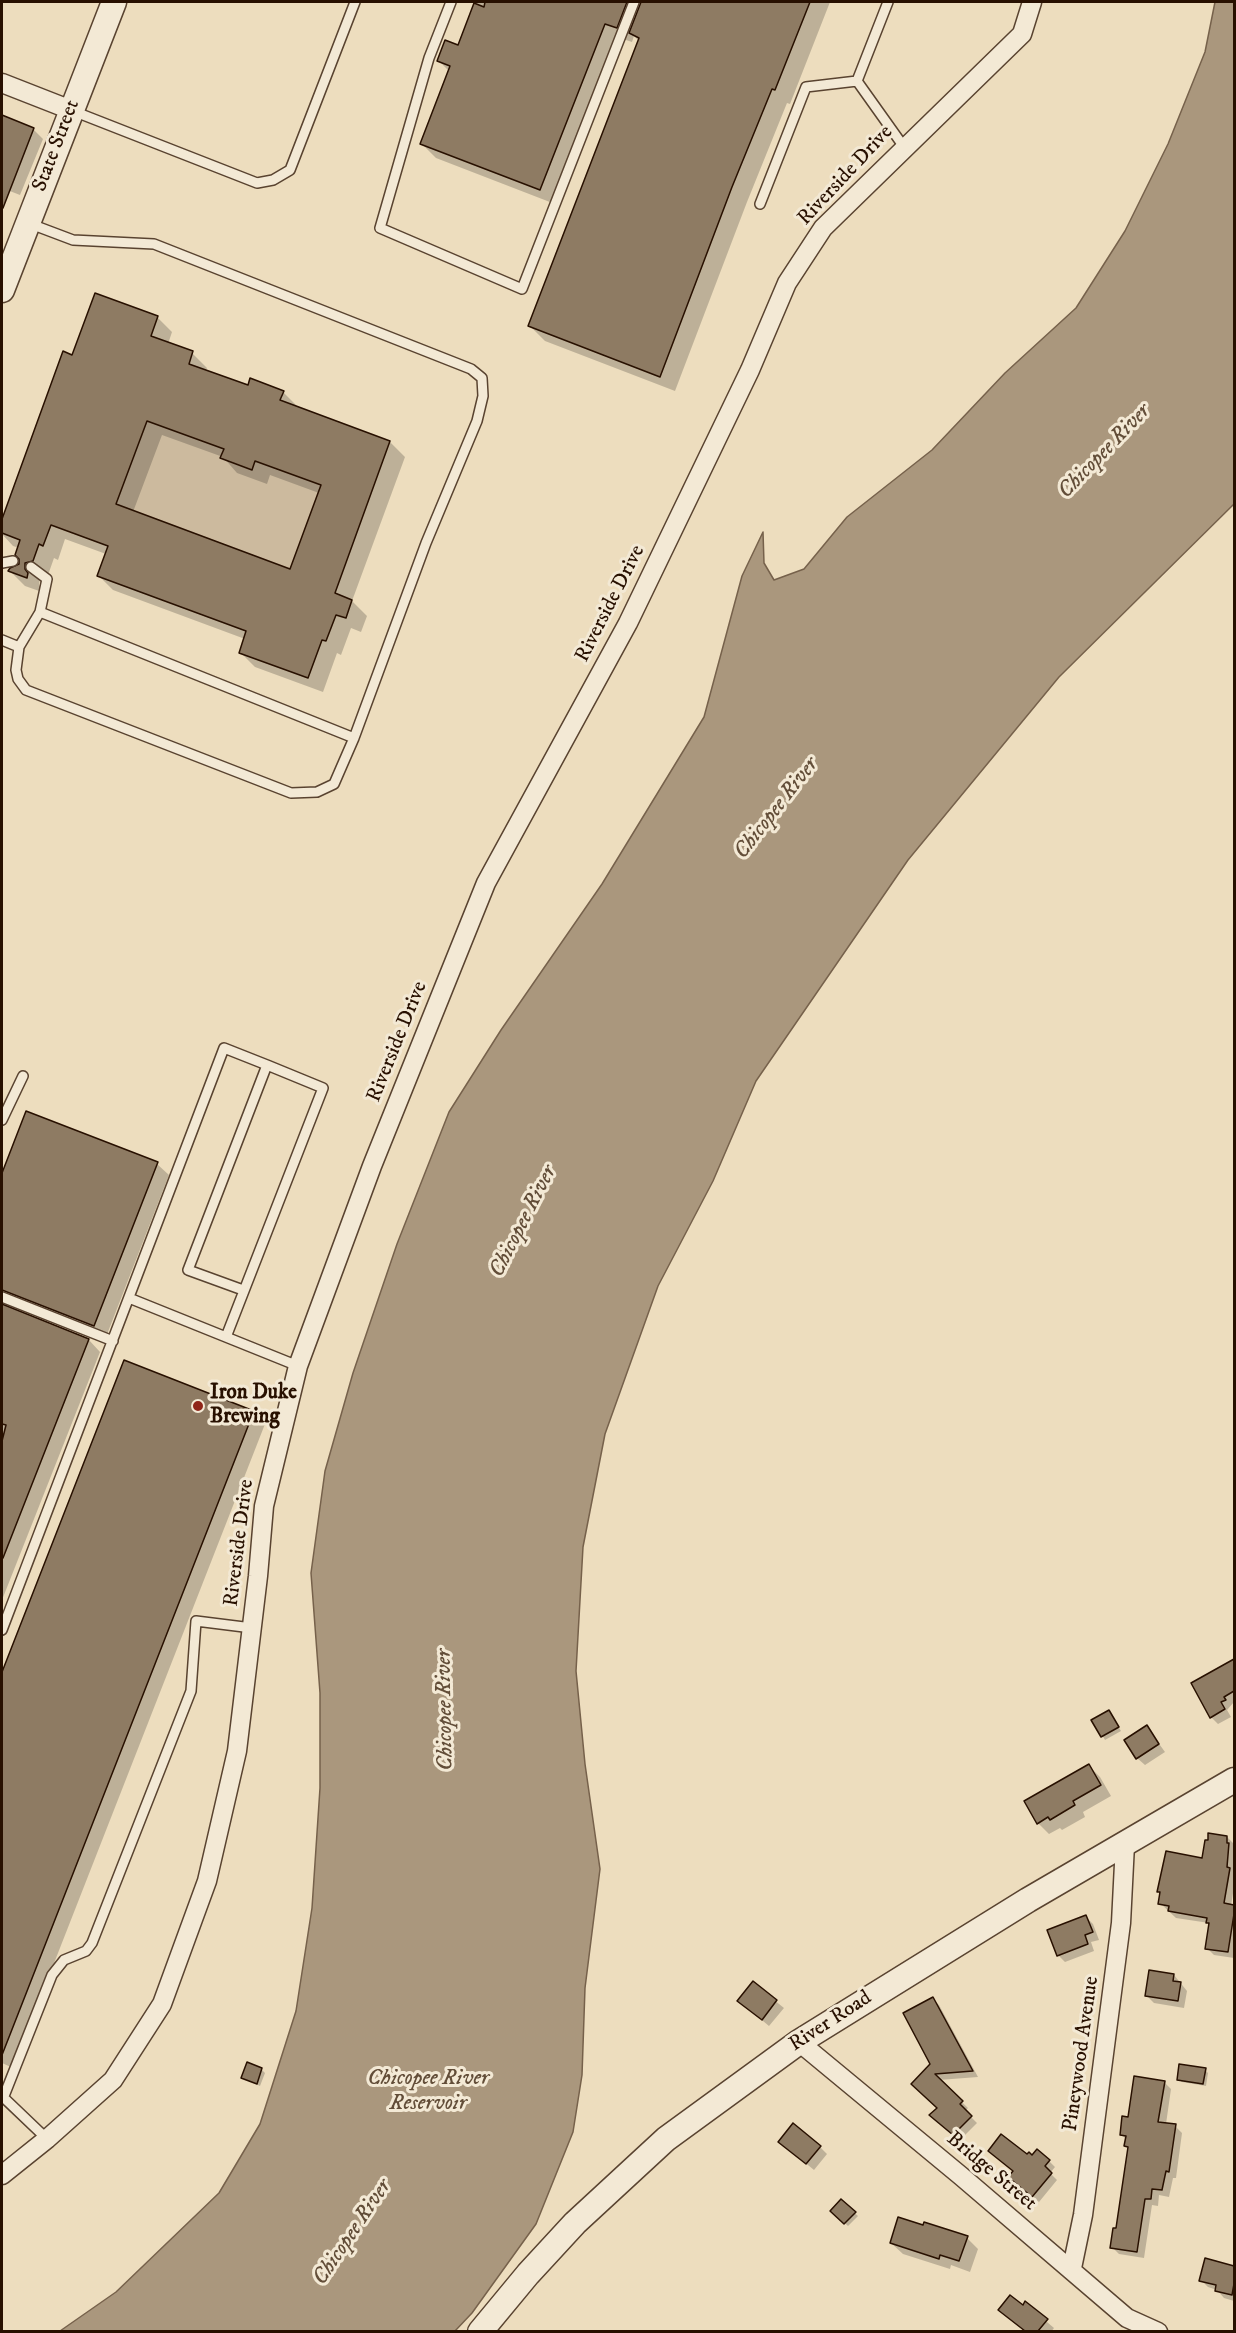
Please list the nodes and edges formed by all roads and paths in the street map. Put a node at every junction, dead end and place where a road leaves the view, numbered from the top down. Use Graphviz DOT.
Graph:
graph roads {
  1 [pos="114,2"];
  2 [pos="354,2"];
  3 [pos="451,2"];
  4 [pos="634,2"];
  5 [pos="888,2"];
  6 [pos="1032,2"];
  7 [pos="857,81"];
  8 [pos="2,83"];
  9 [pos="71,110"];
  10 [pos="904,147"];
  11 [pos="760,204"];
  12 [pos="27,222"];
  13 [pos="2,290"];
  14 [pos="12,561"];
  15 [pos="2,563"];
  16 [pos="31,567"];
  17 [pos="40,612"];
  18 [pos="2,640"];
  19 [pos="19,647"];
  20 [pos="354,738"];
  21 [pos="267,1065"];
  22 [pos="23,1076"];
  23 [pos="2,1120"];
  24 [pos="243,1290"];
  25 [pos="2,1297"];
  26 [pos="129,1298"];
  27 [pos="226,1337"];
  28 [pos="113,1341"];
  29 [pos="298,1366"];
  30 [pos="252,1628"];
  31 [pos="2,1630"];
  32 [pos="1234,1780"];
  33 [pos="1125,1844"];
  34 [pos="798,2042"];
  35 [pos="3,2096"];
  36 [pos="47,2139"];
  37 [pos="2,2175"];
  38 [pos="1072,2268"];
  39 [pos="480,2331"];
  40 [pos="1158,2331"];
  1 -- 9 [label="street, State Street"];
  2 -- 9 [label="lane"];
  3 -- 4 [label="lane"];
  5 -- 7 [label="lane"];
  6 -- 10 [label="street, Riverside Drive"];
  7 -- 10 [label="lane"];
  7 -- 11 [label="lane"];
  8 -- 9 [label="street"];
  9 -- 12 [label="street, State Street"];
  10 -- 29 [label="street, Riverside Drive"];
  12 -- 13 [label="street, State Street"];
  12 -- 20 [label="lane"];
  14 -- 15 [label="lane"];
  16 -- 17 [label="lane"];
  17 -- 19 [label="lane"];
  17 -- 20 [label="lane"];
  18 -- 19 [label="lane"];
  19 -- 20 [label="lane"];
  21 -- 24 [label="lane"];
  21 -- 24 [label="lane"];
  21 -- 26 [label="lane"];
  22 -- 23 [label="lane"];
  24 -- 27 [label="lane"];
  25 -- 28 [label="lane"];
  26 -- 27 [label="lane"];
  26 -- 28 [label="lane"];
  27 -- 29 [label="lane"];
  28 -- 31 [label="lane"];
  29 -- 30 [label="street, Riverside Drive"];
  30 -- 35 [label="lane"];
  30 -- 36 [label="street, Riverside Drive"];
  32 -- 33 [label="street, River Road"];
  33 -- 34 [label="street, River Road"];
  33 -- 38 [label="street, Pineywood Avenue"];
  34 -- 38 [label="street, Bridge Street"];
  34 -- 39 [label="street, River Road"];
  35 -- 36 [label="lane"];
  36 -- 37 [label="street, Riverside Drive"];
  38 -- 40 [label="street, Bridge Street"];
}
